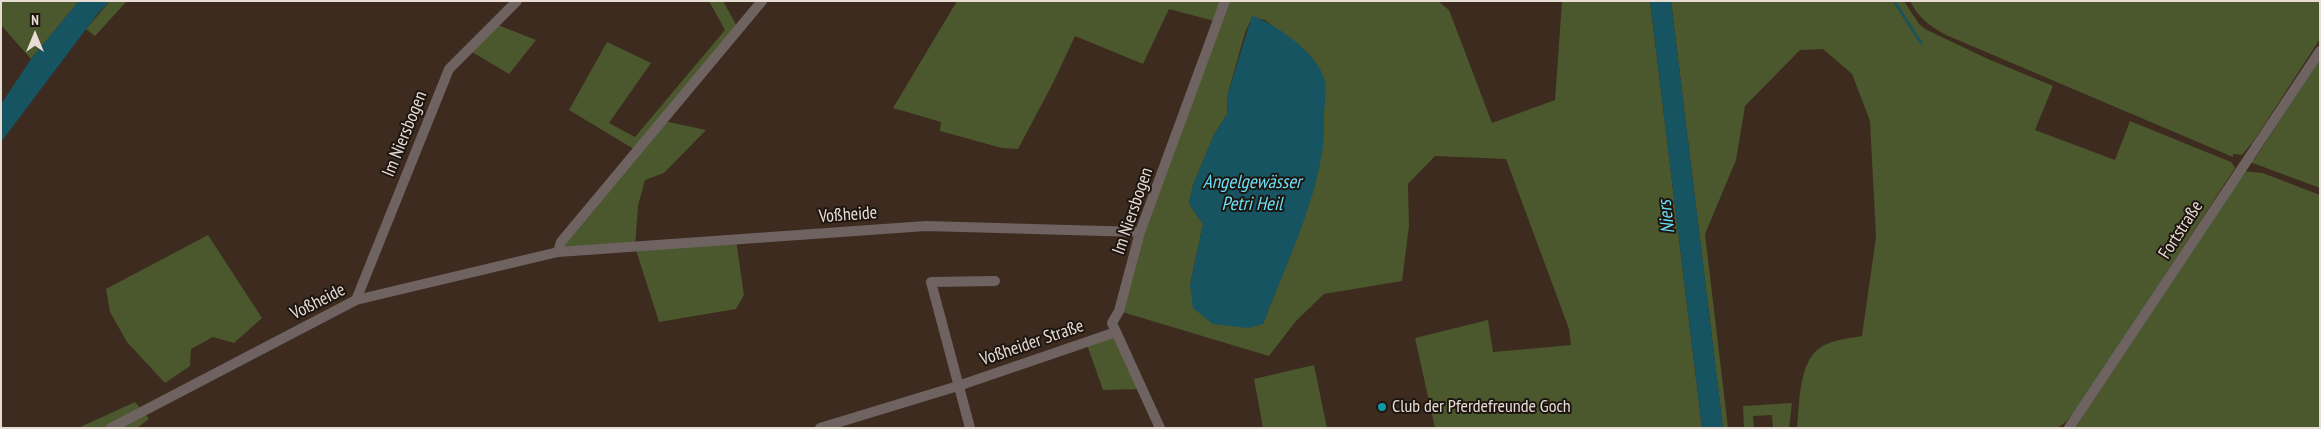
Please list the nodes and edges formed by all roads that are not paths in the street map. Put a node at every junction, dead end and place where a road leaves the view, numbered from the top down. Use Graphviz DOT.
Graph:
graph roads {
  1 [pos="517,1"];
  2 [pos="762,1"];
  3 [pos="1225,1"];
  4 [pos="2320,51"];
  5 [pos="1140,232"];
  6 [pos="558,252"];
  7 [pos="995,281"];
  8 [pos="356,300"];
  9 [pos="1116,332"];
  10 [pos="958,386"];
  11 [pos="111,428"];
  12 [pos="820,428"];
  13 [pos="970,428"];
  14 [pos="1160,428"];
  15 [pos="2069,428"];
  1 -- 8 [label="street, Im Niersbogen"];
  2 -- 6 [label="street"];
  3 -- 5 [label="street, Im Niersbogen"];
  4 -- 15 [label="street, Fortstraße"];
  5 -- 6 [label="street, Voßheide"];
  5 -- 9 [label="street, Im Niersbogen"];
  6 -- 8 [label="street, Voßheide"];
  7 -- 10 [label="street"];
  8 -- 11 [label="street, Voßheide"];
  9 -- 10 [label="street, Voßheider Straße"];
  9 -- 14 [label="street"];
  10 -- 12 [label="street, Voßheider Straße"];
  10 -- 13 [label="street"];
}
